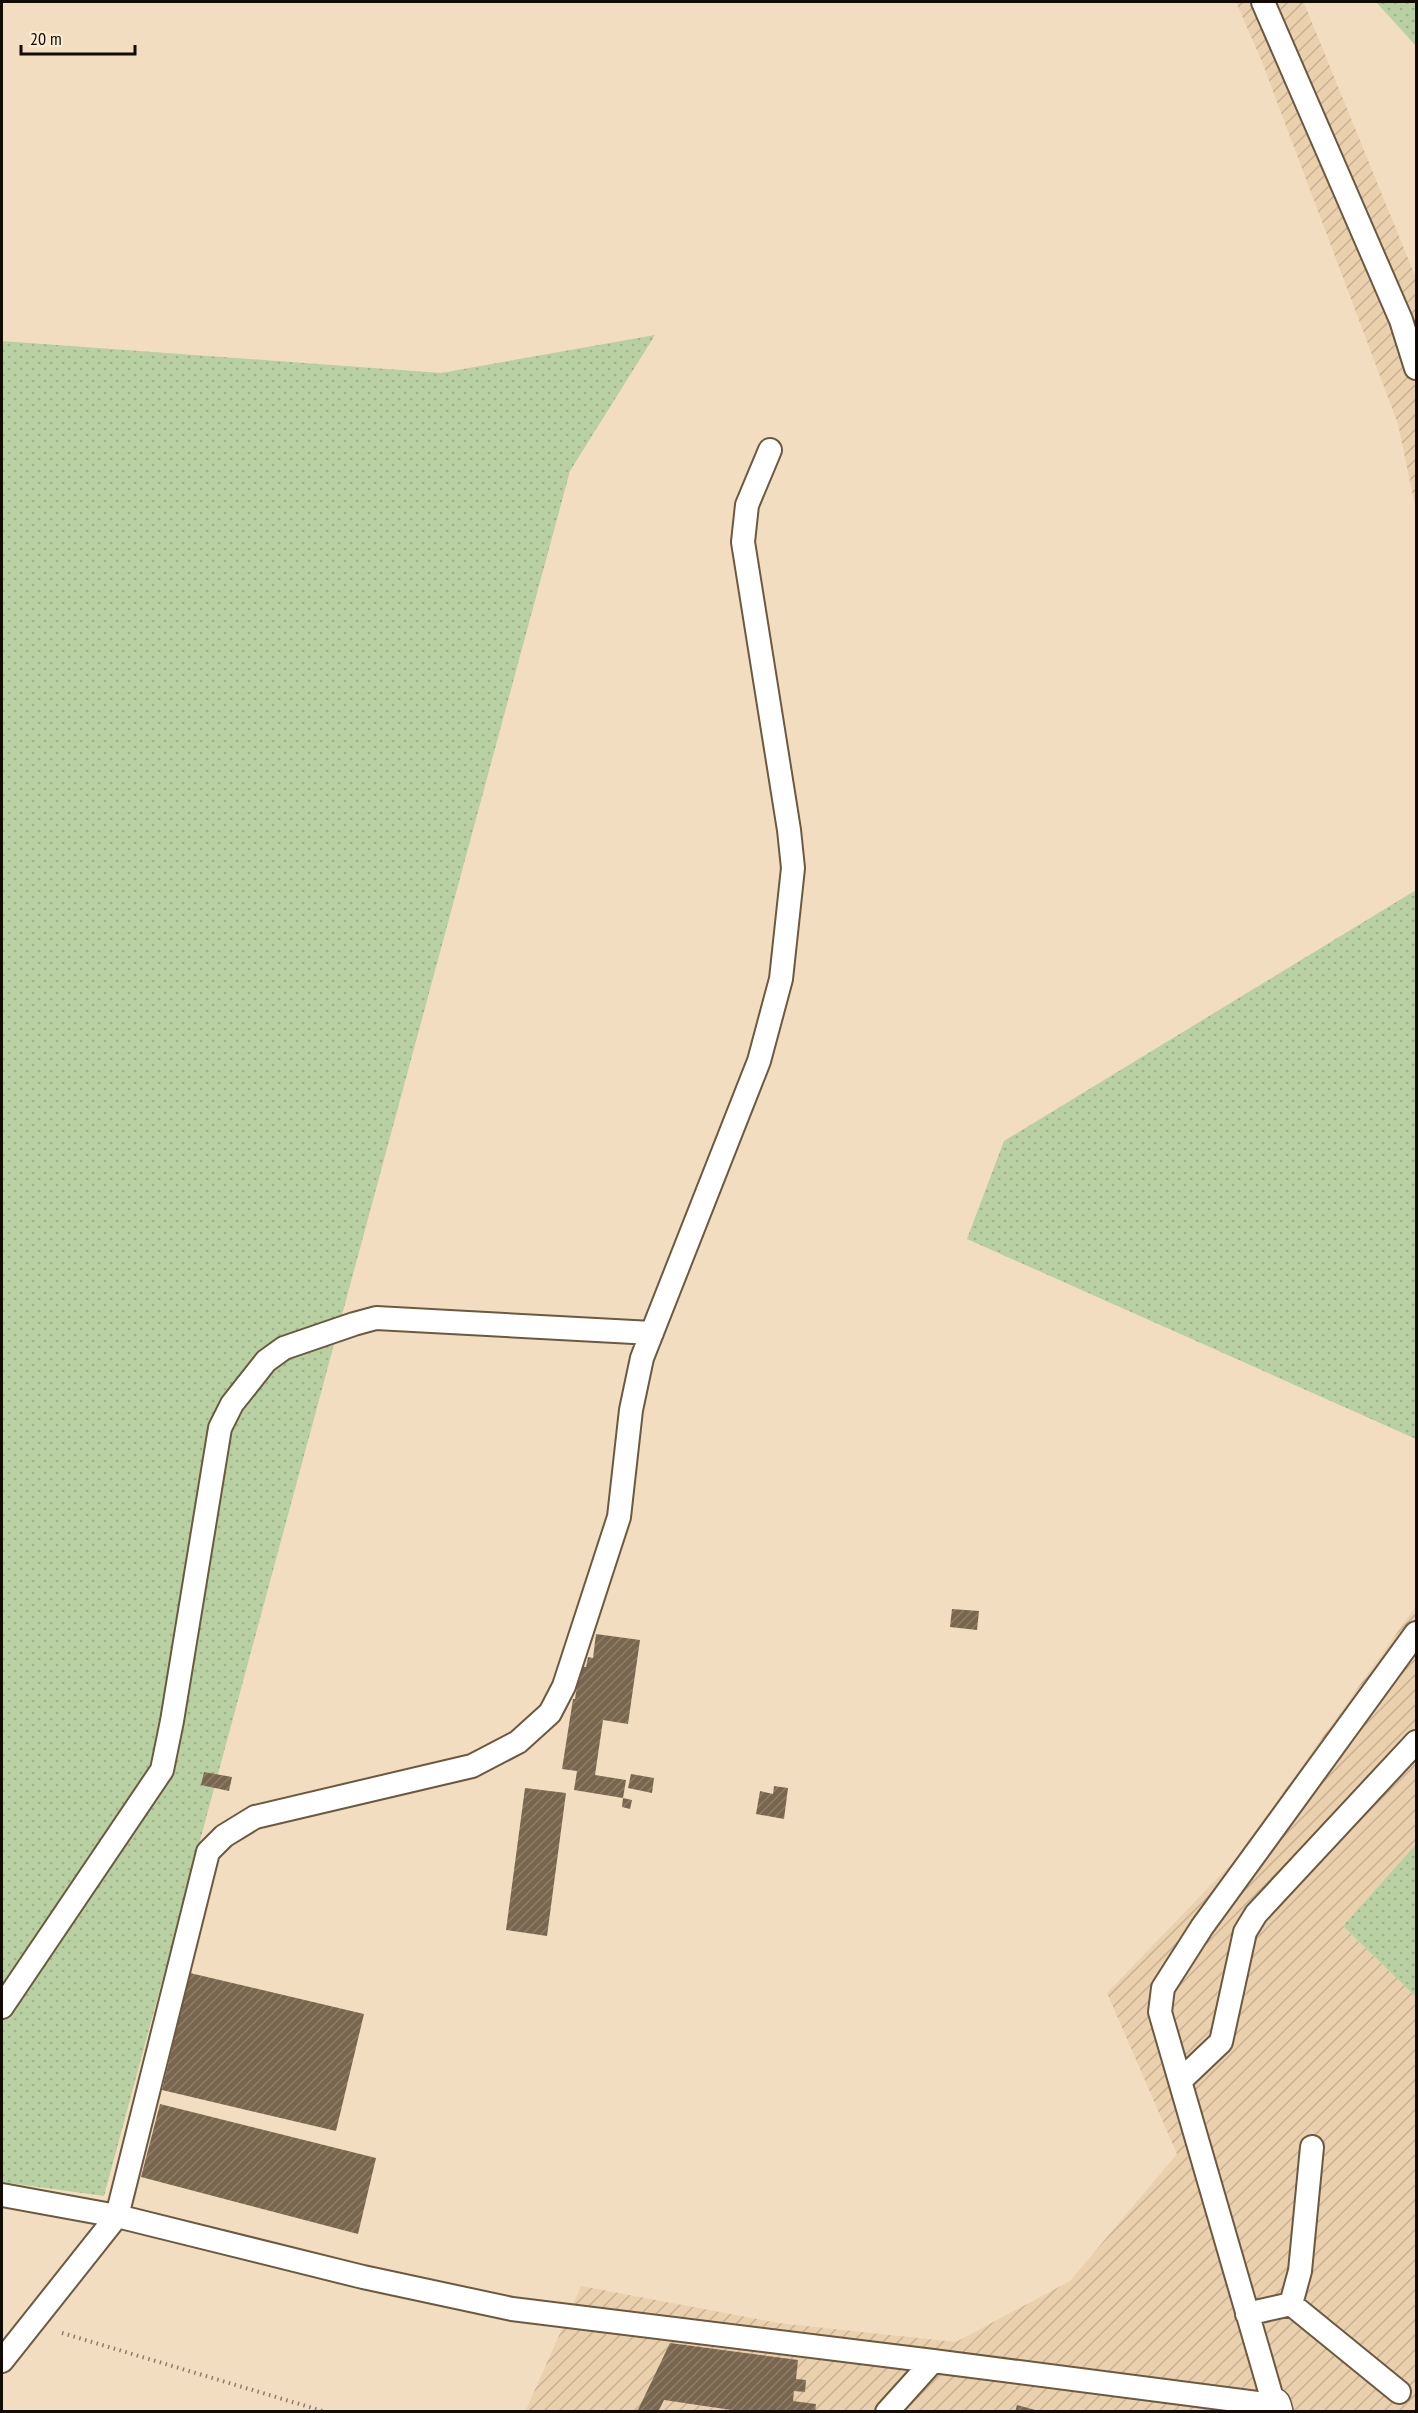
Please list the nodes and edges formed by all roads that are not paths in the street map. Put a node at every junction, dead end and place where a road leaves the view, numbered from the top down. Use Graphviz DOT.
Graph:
graph roads {
  1 [pos="1263,2"];
  2 [pos="1416,368"];
  3 [pos="770,450"];
  4 [pos="652,1333"];
  5 [pos="1416,1633"];
  6 [pos="1416,1742"];
  7 [pos="2,2007"];
  8 [pos="1180,2081"];
  9 [pos="1312,2147"];
  10 [pos="2,2195"];
  11 [pos="117,2216"];
  12 [pos="1290,2304"];
  13 [pos="1247,2314"];
  14 [pos="2,2361"];
  15 [pos="933,2361"];
  16 [pos="1399,2392"];
  17 [pos="1275,2408"];
  18 [pos="887,2412"];
  1 -- 2 [label="lane"];
  3 -- 4 [label="lane"];
  4 -- 7 [label="lane"];
  4 -- 11 [label="lane"];
  5 -- 8 [label="lane"];
  6 -- 8 [label="lane"];
  8 -- 13 [label="lane"];
  9 -- 12 [label="lane"];
  10 -- 11 [label="lane"];
  11 -- 14 [label="lane"];
  11 -- 15 [label="lane"];
  12 -- 13 [label="lane"];
  12 -- 16 [label="lane"];
  13 -- 17 [label="lane"];
  15 -- 17 [label="lane"];
  15 -- 18 [label="lane"];
}
